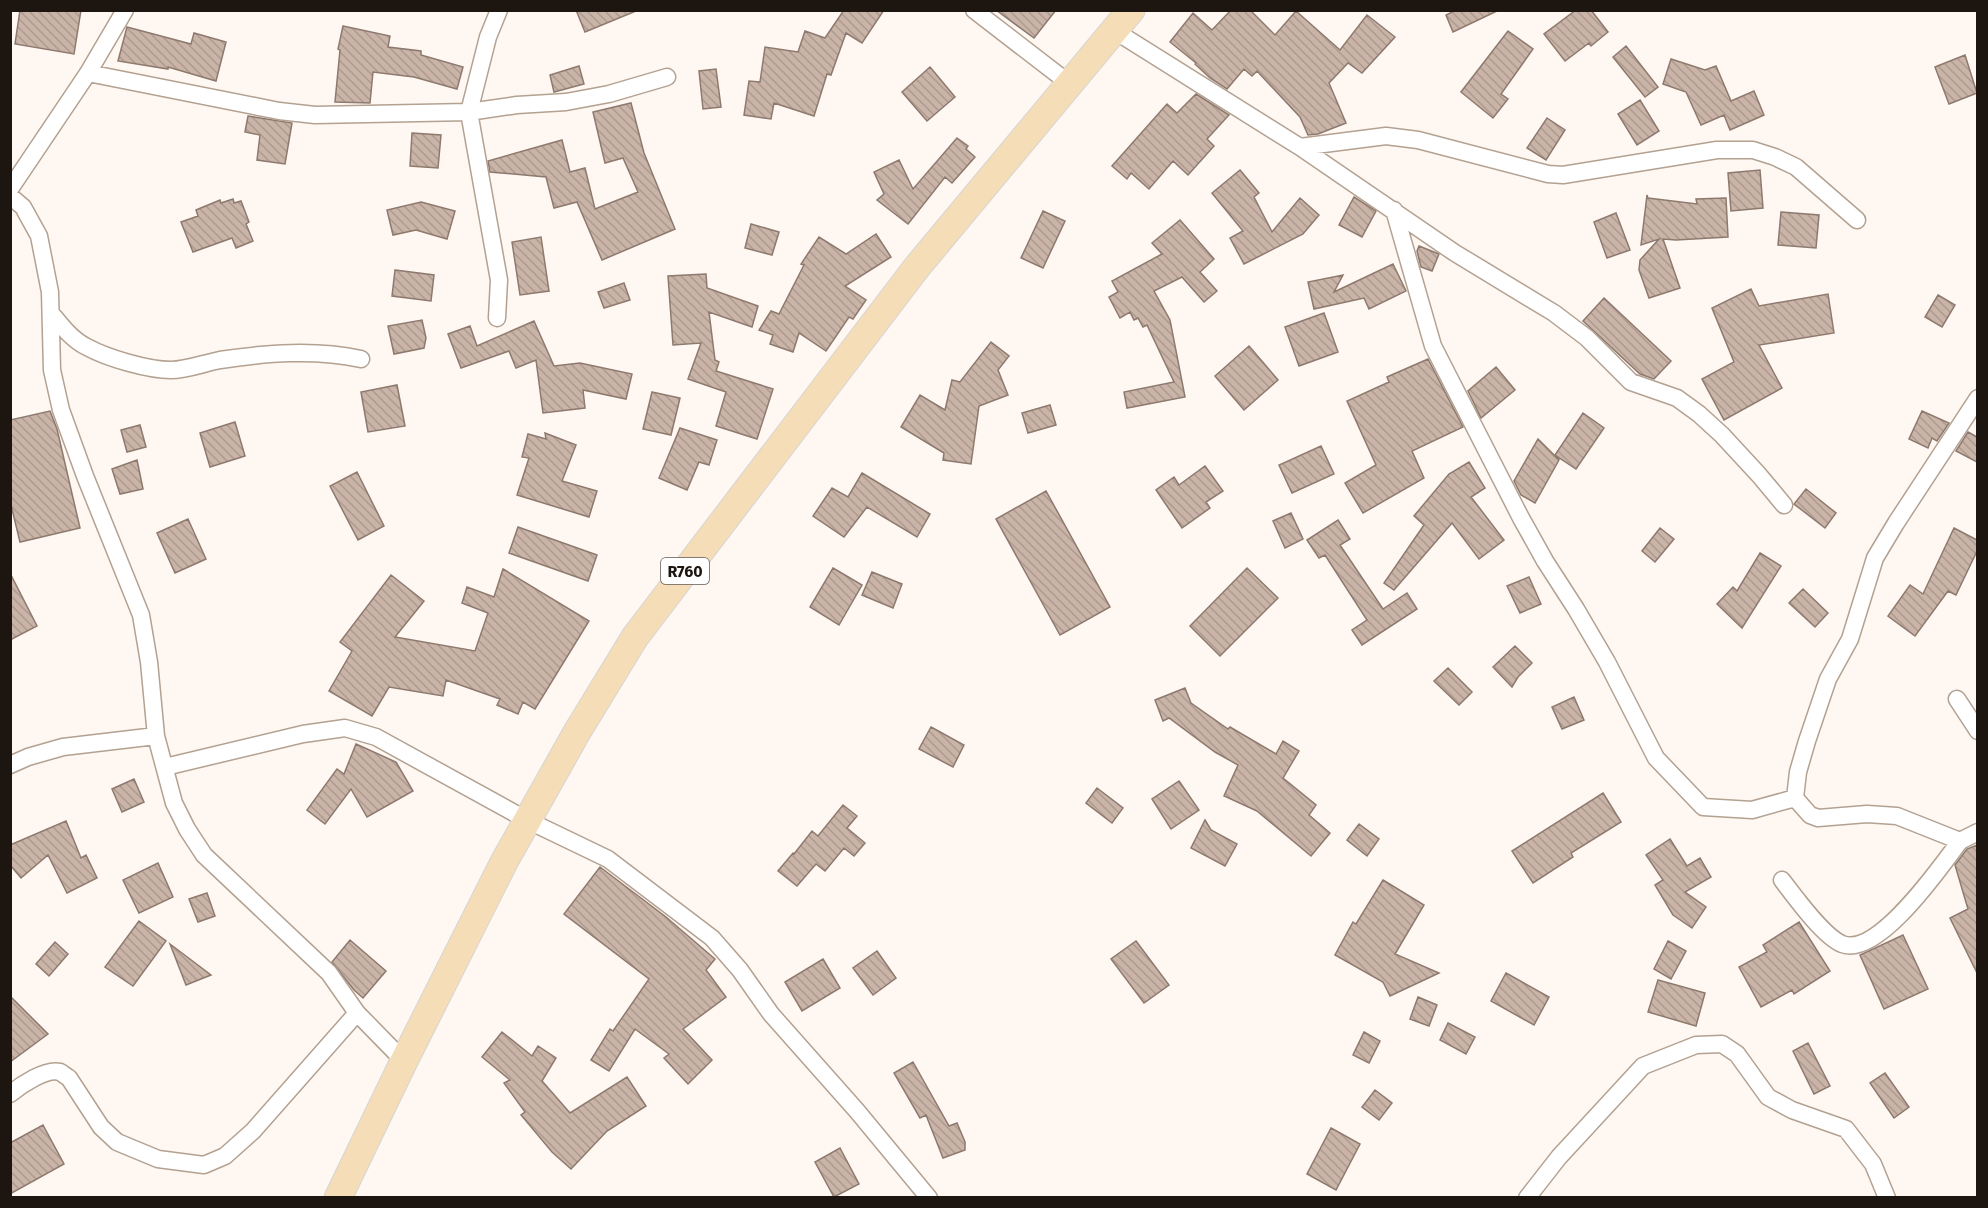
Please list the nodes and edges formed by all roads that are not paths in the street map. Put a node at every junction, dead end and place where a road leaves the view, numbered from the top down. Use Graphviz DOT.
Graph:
graph roads {
  1 [pos="125,10"];
  2 [pos="499,10"];
  3 [pos="974,10"];
  4 [pos="1123,21"];
  5 [pos="88,73"];
  6 [pos="667,77"];
  7 [pos="1070,84"];
  8 [pos="469,112"];
  9 [pos="1299,147"];
  10 [pos="10,189"];
  11 [pos="10,196"];
  12 [pos="1394,210"];
  13 [pos="1857,220"];
  14 [pos="51,313"];
  15 [pos="497,318"];
  16 [pos="362,359"];
  17 [pos="1977,398"];
  18 [pos="1784,505"];
  19 [pos="1957,699"];
  20 [pos="1977,731"];
  21 [pos="156,736"];
  22 [pos="10,765"];
  23 [pos="165,767"];
  24 [pos="1795,798"];
  25 [pos="527,820"];
  26 [pos="1977,832"];
  27 [pos="1960,841"];
  28 [pos="1782,880"];
  29 [pos="357,1013"];
  30 [pos="404,1062"];
  31 [pos="10,1094"];
  32 [pos="338,1197"];
  33 [pos="929,1197"];
  34 [pos="1527,1197"];
  35 [pos="1887,1197"];
  1 -- 5 [label="street"];
  2 -- 8 [label="street"];
  3 -- 7 [label="street"];
  4 -- 7 [label="main road, R760"];
  4 -- 9 [label="street"];
  5 -- 8 [label="street"];
  5 -- 10 [label="street"];
  6 -- 8 [label="street"];
  7 -- 25 [label="main road, R760"];
  8 -- 15 [label="street"];
  9 -- 12 [label="street"];
  9 -- 13 [label="street"];
  11 -- 14 [label="street"];
  12 -- 18 [label="street"];
  12 -- 24 [label="street"];
  14 -- 16 [label="street"];
  14 -- 21 [label="street"];
  17 -- 24 [label="street"];
  19 -- 20 [label="street"];
  21 -- 22 [label="street"];
  21 -- 23 [label="street"];
  23 -- 25 [label="street"];
  23 -- 29 [label="street"];
  24 -- 27 [label="street"];
  25 -- 30 [label="main road, R760"];
  25 -- 33 [label="street"];
  26 -- 27 [label="street"];
  27 -- 28 [label="street"];
  29 -- 30 [label="street"];
  29 -- 31 [label="street"];
  30 -- 32 [label="main road, R760"];
  34 -- 35 [label="street"];
}
